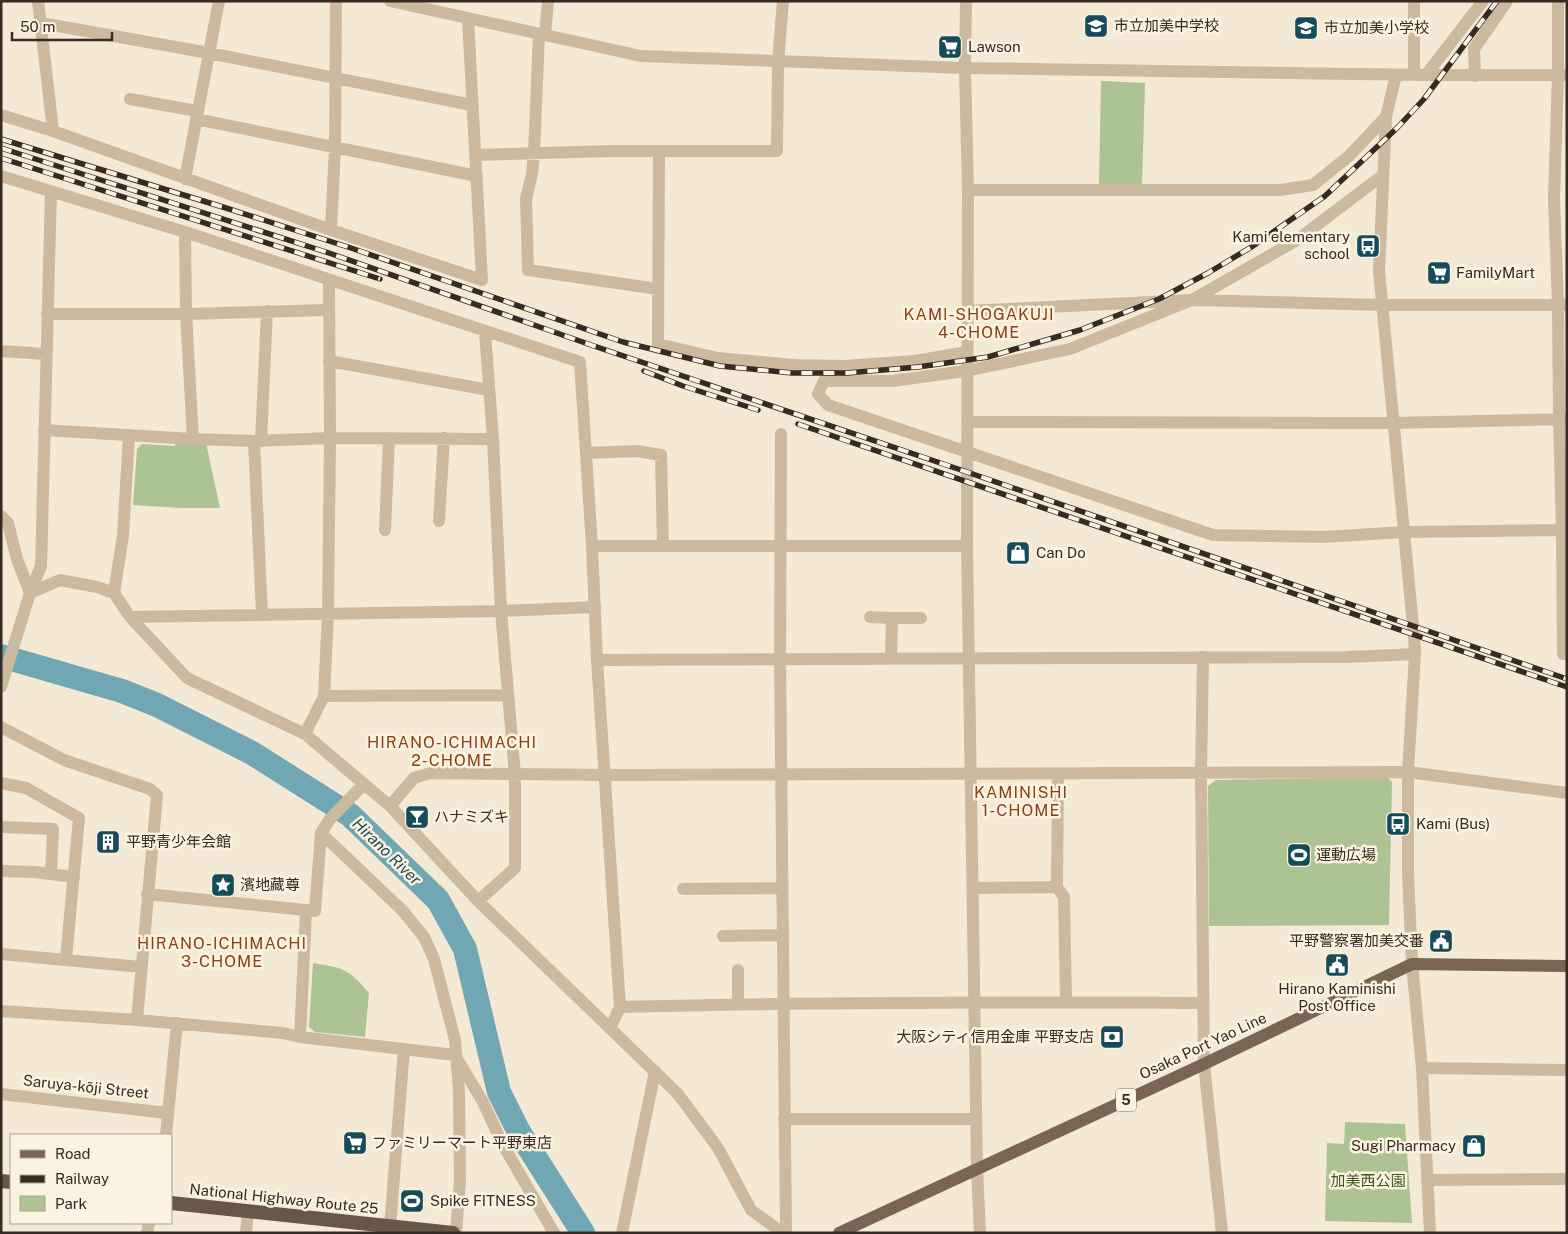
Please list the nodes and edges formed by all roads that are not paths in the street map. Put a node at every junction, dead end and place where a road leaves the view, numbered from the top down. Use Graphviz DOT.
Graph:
graph roads {
  1 [pos="38,1"];
  2 [pos="219,1"];
  3 [pos="336,1"];
  4 [pos="390,1"];
  5 [pos="548,1"];
  6 [pos="783,1"];
  7 [pos="966,1"];
  8 [pos="1414,1"];
  9 [pos="1483,1"];
  10 [pos="1507,1"];
  11 [pos="1558,1"];
  12 [pos="436,7"];
  13 [pos="468,20"];
  14 [pos="40,23"];
  15 [pos="542,35"];
  16 [pos="209,53"];
  17 [pos="778,62"];
  18 [pos="965,68"];
  19 [pos="1396,75"];
  20 [pos="1420,75"];
  21 [pos="1562,75"];
  22 [pos="1475,76"];
  23 [pos="336,78"];
  24 [pos="130,99"];
  25 [pos="472,105"];
  26 [pos="1,115"];
  27 [pos="196,115"];
  28 [pos="1386,117"];
  29 [pos="53,131"];
  30 [pos="335,147"];
  31 [pos="659,151"];
  32 [pos="534,153"];
  33 [pos="476,155"];
  34 [pos="1,176"];
  35 [pos="477,176"];
  36 [pos="1383,176"];
  37 [pos="185,179"];
  38 [pos="968,190"];
  39 [pos="51,192"];
  40 [pos="331,230"];
  41 [pos="185,232"];
  42 [pos="328,280"];
  43 [pos="658,289"];
  44 [pos="1192,300"];
  45 [pos="1382,304"];
  46 [pos="1562,305"];
  47 [pos="329,310"];
  48 [pos="267,311"];
  49 [pos="967,311"];
  50 [pos="47,314"];
  51 [pos="186,314"];
  52 [pos="485,332"];
  53 [pos="1,351"];
  54 [pos="966,352"];
  55 [pos="46,354"];
  56 [pos="329,361"];
  57 [pos="966,372"];
  58 [pos="489,390"];
  59 [pos="1563,419"];
  60 [pos="966,422"];
  61 [pos="1394,423"];
  62 [pos="44,430"];
  63 [pos="781,434"];
  64 [pos="129,435"];
  65 [pos="330,438"];
  66 [pos="389,438"];
  67 [pos="444,438"];
  68 [pos="493,439"];
  69 [pos="193,440"];
  70 [pos="258,441"];
  71 [pos="586,452"];
  72 [pos="966,453"];
  73 [pos="1,516"];
  74 [pos="439,520"];
  75 [pos="386,530"];
  76 [pos="1565,530"];
  77 [pos="1405,532"];
  78 [pos="781,545"];
  79 [pos="592,546"];
  80 [pos="663,546"];
  81 [pos="967,546"];
  82 [pos="14,547"];
  83 [pos="1,551"];
  84 [pos="30,593"];
  85 [pos="114,594"];
  86 [pos="595,607"];
  87 [pos="501,611"];
  88 [pos="328,614"];
  89 [pos="262,615"];
  90 [pos="130,617"];
  91 [pos="870,618"];
  92 [pos="892,618"];
  93 [pos="922,618"];
  94 [pos="1415,654"];
  95 [pos="1567,654"];
  96 [pos="1203,657"];
  97 [pos="968,658"];
  98 [pos="780,659"];
  99 [pos="891,659"];
  100 [pos="597,660"];
  101 [pos="1,687"];
  102 [pos="508,695"];
  103 [pos="324,696"];
  104 [pos="1,727"];
  105 [pos="305,734"];
  106 [pos="1408,772"];
  107 [pos="782,773"];
  108 [pos="1201,773"];
  109 [pos="971,774"];
  110 [pos="1058,774"];
  111 [pos="515,775"];
  112 [pos="606,775"];
  113 [pos="1,783"];
  114 [pos="360,788"];
  115 [pos="1567,793"];
  116 [pos="390,806"];
  117 [pos="1,828"];
  118 [pos="321,833"];
  119 [pos="1,871"];
  120 [pos="51,874"];
  121 [pos="74,877"];
  122 [pos="1057,887"];
  123 [pos="782,888"];
  124 [pos="972,888"];
  125 [pos="683,889"];
  126 [pos="148,894"];
  127 [pos="478,901"];
  128 [pos="306,911"];
  129 [pos="783,935"];
  130 [pos="723,936"];
  131 [pos="1,954"];
  132 [pos="66,959"];
  133 [pos="1412,964"];
  134 [pos="1567,966"];
  135 [pos="141,967"];
  136 [pos="738,970"];
  137 [pos="974,1002"];
  138 [pos="1066,1002"];
  139 [pos="783,1003"];
  140 [pos="1203,1003"];
  141 [pos="738,1004"];
  142 [pos="620,1007"];
  143 [pos="1,1011"];
  144 [pos="137,1020"];
  145 [pos="177,1024"];
  146 [pos="610,1029"];
  147 [pos="300,1037"];
  148 [pos="404,1049"];
  149 [pos="455,1055"];
  150 [pos="1204,1064"];
  151 [pos="1422,1068"];
  152 [pos="1567,1070"];
  153 [pos="655,1071"];
  154 [pos="1,1094"];
  155 [pos="168,1113"];
  156 [pos="784,1119"];
  157 [pos="976,1119"];
  158 [pos="166,1134"];
  159 [pos="977,1168"];
  160 [pos="1567,1179"];
  161 [pos="1427,1180"];
  162 [pos="172,1203"];
  163 [pos="248,1212"];
  164 [pos="390,1227"];
  165 [pos="436,1232"];
  166 [pos="246,1233"];
  167 [pos="453,1233"];
  168 [pos="456,1233"];
  169 [pos="554,1233"];
  170 [pos="622,1233"];
  171 [pos="784,1233"];
  172 [pos="839,1233"];
  173 [pos="980,1233"];
  174 [pos="1222,1233"];
  175 [pos="1430,1233"];
  1 -- 14 [label="street"];
  2 -- 16 [label="street"];
  3 -- 23 [label="street"];
  4 -- 12 [label="street"];
  5 -- 15 [label="street"];
  6 -- 17 [label="street"];
  7 -- 18 [label="street"];
  8 -- 20 [label="street"];
  9 -- 20 [label="street"];
  10 -- 22 [label="street"];
  11 -- 21 [label="street"];
  12 -- 13 [label="street"];
  13 -- 15 [label="street"];
  13 -- 25 [label="street"];
  14 -- 16 [label="street"];
  14 -- 29 [label="street"];
  15 -- 17 [label="street"];
  15 -- 32 [label="street"];
  16 -- 23 [label="street"];
  16 -- 27 [label="street"];
  17 -- 18 [label="street"];
  17 -- 31 [label="street"];
  18 -- 19 [label="street"];
  18 -- 38 [label="street"];
  19 -- 20 [label="street"];
  19 -- 28 [label="street"];
  20 -- 22 [label="street"];
  21 -- 22 [label="street"];
  21 -- 46 [label="street"];
  23 -- 25 [label="street"];
  23 -- 30 [label="street"];
  24 -- 27 [label="street"];
  25 -- 33 [label="street"];
  26 -- 29 [label="street"];
  27 -- 30 [label="street"];
  27 -- 37 [label="street"];
  28 -- 36 [label="street"];
  28 -- 38 [label="street"];
  29 -- 37 [label="street"];
  30 -- 35 [label="street"];
  30 -- 40 [label="street"];
  31 -- 32 [label="street"];
  31 -- 43 [label="street"];
  32 -- 33 [label="street"];
  32 -- 43 [label="street"];
  33 -- 35 [label="street"];
  34 -- 39 [label="street"];
  35 -- 40 [label="street"];
  36 -- 44 [label="street"];
  36 -- 45 [label="street"];
  37 -- 40 [label="street"];
  38 -- 49 [label="street"];
  39 -- 41 [label="street"];
  39 -- 50 [label="street"];
  41 -- 42 [label="street"];
  41 -- 51 [label="street"];
  42 -- 47 [label="street"];
  42 -- 52 [label="street"];
  43 -- 54 [label="street"];
  44 -- 45 [label="street"];
  44 -- 49 [label="street"];
  44 -- 57 [label="street"];
  45 -- 46 [label="street"];
  45 -- 61 [label="street"];
  46 -- 59 [label="street"];
  47 -- 48 [label="street"];
  47 -- 56 [label="street"];
  48 -- 51 [label="street"];
  48 -- 70 [label="street"];
  49 -- 54 [label="street"];
  50 -- 51 [label="street"];
  50 -- 55 [label="street"];
  51 -- 69 [label="street"];
  52 -- 58 [label="street"];
  52 -- 71 [label="street"];
  53 -- 55 [label="street"];
  54 -- 57 [label="street"];
  55 -- 62 [label="street"];
  56 -- 58 [label="street"];
  56 -- 65 [label="street"];
  57 -- 60 [label="street"];
  57 -- 72 [label="street"];
  58 -- 68 [label="street"];
  59 -- 61 [label="street"];
  59 -- 76 [label="street"];
  60 -- 61 [label="street"];
  60 -- 72 [label="street"];
  61 -- 77 [label="street"];
  62 -- 64 [label="street"];
  62 -- 84 [label="street"];
  63 -- 78 [label="street"];
  64 -- 69 [label="street"];
  64 -- 85 [label="street"];
  65 -- 66 [label="street"];
  65 -- 70 [label="street"];
  65 -- 88 [label="street"];
  66 -- 67 [label="street"];
  66 -- 75 [label="street"];
  67 -- 68 [label="street"];
  67 -- 74 [label="street"];
  68 -- 87 [label="street"];
  69 -- 70 [label="street"];
  70 -- 89 [label="street"];
  71 -- 79 [label="street"];
  71 -- 80 [label="street"];
  72 -- 77 [label="street"];
  72 -- 81 [label="street"];
  73 -- 82 [label="street"];
  76 -- 77 [label="street"];
  76 -- 95 [label="street"];
  77 -- 94 [label="street"];
  78 -- 80 [label="street"];
  78 -- 81 [label="street"];
  78 -- 98 [label="street"];
  79 -- 80 [label="street"];
  79 -- 86 [label="street"];
  81 -- 97 [label="street"];
  82 -- 83 [label="street"];
  82 -- 84 [label="street"];
  84 -- 85 [label="street"];
  84 -- 101 [label="street"];
  85 -- 90 [label="street"];
  86 -- 87 [label="street"];
  86 -- 100 [label="street"];
  87 -- 88 [label="street"];
  87 -- 102 [label="street"];
  88 -- 89 [label="street"];
  88 -- 103 [label="street"];
  89 -- 90 [label="street"];
  90 -- 105 [label="street"];
  91 -- 92 [label="street"];
  92 -- 93 [label="street"];
  92 -- 99 [label="street"];
  94 -- 96 [label="street"];
  94 -- 106 [label="street"];
  96 -- 97 [label="street"];
  96 -- 108 [label="street"];
  97 -- 99 [label="street"];
  97 -- 109 [label="street"];
  98 -- 99 [label="street"];
  98 -- 100 [label="street"];
  98 -- 107 [label="street"];
  100 -- 112 [label="street"];
  102 -- 103 [label="street"];
  102 -- 111 [label="street"];
  103 -- 105 [label="street"];
  104 -- 126 [label="street"];
  105 -- 114 [label="street"];
  106 -- 108 [label="street"];
  106 -- 115 [label="street"];
  106 -- 133 [label="street"];
  107 -- 109 [label="street"];
  107 -- 112 [label="street"];
  107 -- 123 [label="street"];
  108 -- 110 [label="street"];
  108 -- 140 [label="street"];
  109 -- 110 [label="street"];
  109 -- 124 [label="street"];
  110 -- 122 [label="street"];
  111 -- 112 [label="street"];
  111 -- 116 [label="street"];
  111 -- 127 [label="street"];
  112 -- 142 [label="street"];
  113 -- 121 [label="street"];
  114 -- 116 [label="street"];
  114 -- 118 [label="street"];
  116 -- 127 [label="street"];
  117 -- 120 [label="street"];
  118 -- 128 [label="street"];
  118 -- 149 [label="street"];
  119 -- 120 [label="street"];
  120 -- 121 [label="street"];
  121 -- 132 [label="street"];
  122 -- 124 [label="street"];
  122 -- 138 [label="street"];
  123 -- 125 [label="street"];
  123 -- 129 [label="street"];
  124 -- 137 [label="street"];
  126 -- 128 [label="street"];
  126 -- 135 [label="street"];
  127 -- 146 [label="street"];
  128 -- 147 [label="street"];
  129 -- 130 [label="street"];
  129 -- 139 [label="street"];
  131 -- 132 [label="street"];
  132 -- 135 [label="street"];
  133 -- 134 [label="main road, Osaka Port Yao Line / 5"];
  133 -- 150 [label="main road, Osaka Port Yao Line / 5"];
  133 -- 151 [label="street"];
  135 -- 144 [label="street"];
  136 -- 141 [label="street"];
  137 -- 138 [label="street"];
  137 -- 139 [label="street"];
  137 -- 157 [label="street"];
  138 -- 140 [label="street"];
  139 -- 141 [label="street"];
  139 -- 156 [label="street"];
  140 -- 150 [label="street"];
  141 -- 142 [label="street"];
  142 -- 146 [label="street"];
  143 -- 144 [label="street"];
  144 -- 145 [label="street"];
  145 -- 147 [label="street"];
  145 -- 155 [label="street"];
  146 -- 153 [label="street"];
  147 -- 148 [label="street"];
  148 -- 149 [label="street"];
  148 -- 164 [label="street"];
  149 -- 168 [label="street"];
  149 -- 169 [label="street"];
  150 -- 159 [label="main road, Osaka Port Yao Line / 5"];
  150 -- 174 [label="street"];
  151 -- 152 [label="street"];
  151 -- 161 [label="street"];
  153 -- 170 [label="street"];
  153 -- 171 [label="street"];
  154 -- 155 [label="street, Saruya-kōji Street"];
  155 -- 158 [label="street"];
  156 -- 157 [label="street"];
  156 -- 171 [label="street"];
  157 -- 159 [label="street"];
  159 -- 172 [label="main road, Osaka Port Yao Line / 5"];
  159 -- 173 [label="street"];
  160 -- 161 [label="street"];
  161 -- 175 [label="street"];
  162 -- 163 [label="highway, National Highway Route 25"];
  163 -- 164 [label="highway, National Highway Route 25"];
  163 -- 166 [label="street"];
  164 -- 165 [label="highway, National Highway Route 25"];
  165 -- 167 [label="highway, National Highway Route 25"];
}
